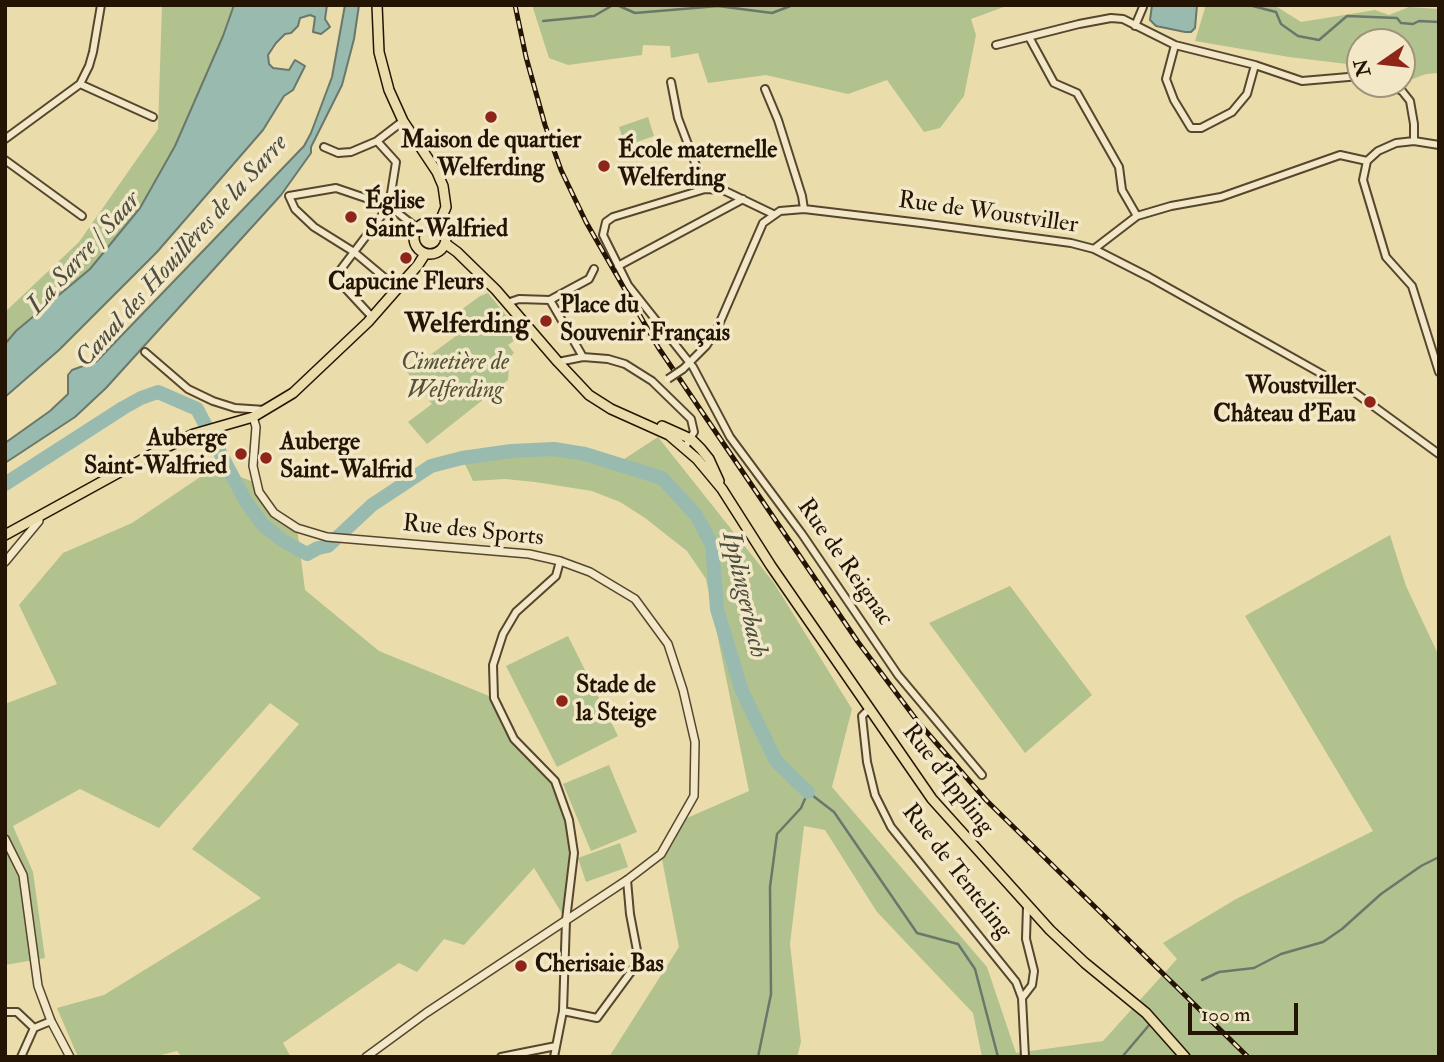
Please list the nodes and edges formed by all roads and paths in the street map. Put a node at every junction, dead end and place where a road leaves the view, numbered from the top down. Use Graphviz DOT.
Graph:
graph roads {
  1 [pos="101,5"];
  2 [pos="377,5"];
  3 [pos="1143,6"];
  4 [pos="1135,26"];
  5 [pos="1029,37"];
  6 [pos="996,45"];
  7 [pos="1175,45"];
  8 [pos="1255,65"];
  9 [pos="1346,77"];
  10 [pos="671,82"];
  11 [pos="80,84"];
  12 [pos="765,89"];
  13 [pos="1408,98"];
  14 [pos="153,117"];
  15 [pos="403,121"];
  16 [pos="5,139"];
  17 [pos="377,141"];
  18 [pos="1414,141"];
  19 [pos="1439,145"];
  20 [pos="324,147"];
  21 [pos="5,160"];
  22 [pos="1367,161"];
  23 [pos="705,189"];
  24 [pos="743,199"];
  25 [pos="389,206"];
  26 [pos="803,209"];
  27 [pos="773,214"];
  28 [pos="82,216"];
  29 [pos="1138,216"];
  30 [pos="439,224"];
  31 [pos="417,228"];
  32 [pos="446,244"];
  33 [pos="1094,249"];
  34 [pos="354,252"];
  35 [pos="425,254"];
  36 [pos="618,266"];
  37 [pos="594,269"];
  38 [pos="397,289"];
  39 [pos="550,300"];
  40 [pos="507,303"];
  41 [pos="372,317"];
  42 [pos="145,352"];
  43 [pos="583,357"];
  44 [pos="558,362"];
  45 [pos="690,362"];
  46 [pos="1439,372"];
  47 [pos="656,385"];
  48 [pos="265,410"];
  49 [pos="253,416"];
  50 [pos="688,443"];
  51 [pos="1438,452"];
  52 [pos="39,516"];
  53 [pos="5,535"];
  54 [pos="560,561"];
  55 [pos="5,562"];
  56 [pos="869,709"];
  57 [pos="982,775"];
  58 [pos="5,839"];
  59 [pos="627,880"];
  60 [pos="1027,906"];
  61 [pos="566,920"];
  62 [pos="1022,998"];
  63 [pos="562,1011"];
  64 [pos="5,1012"];
  65 [pos="51,1021"];
  66 [pos="34,1028"];
  67 [pos="556,1046"];
  68 [pos="21,1057"];
  69 [pos="70,1057"];
  70 [pos="366,1057"];
  71 [pos="501,1057"];
  72 [pos="554,1057"];
  73 [pos="1025,1057"];
  74 [pos="1185,1057"];
  1 -- 11 [label="street"];
  2 -- 15 [label="main road"];
  3 -- 4 [label="street"];
  4 -- 5 [label="street"];
  4 -- 7 [label="street"];
  5 -- 6 [label="street"];
  5 -- 29 [label="street"];
  7 -- 8 [label="street"];
  7 -- 8 [label="street"];
  8 -- 9 [label="street"];
  10 -- 23 [label="street"];
  11 -- 14 [label="street"];
  11 -- 16 [label="street"];
  12 -- 26 [label="street"];
  13 -- 18 [label="street"];
  15 -- 17 [label="street"];
  15 -- 30 [label="main road"];
  17 -- 20 [label="street"];
  17 -- 25 [label="street"];
  18 -- 19 [label="street"];
  18 -- 22 [label="street"];
  21 -- 28 [label="street"];
  22 -- 29 [label="street"];
  22 -- 46 [label="street"];
  23 -- 24 [label="street"];
  23 -- 36 [label="street, Rue de Reignac"];
  24 -- 27 [label="street"];
  24 -- 36 [label="street"];
  25 -- 31 [label="street"];
  25 -- 34 [label="street"];
  25 -- 34 [label="street"];
  26 -- 27 [label="street, Rue de Woustviller"];
  26 -- 33 [label="street, Rue de Woustviller"];
  27 -- 45 [label="street"];
  29 -- 33 [label="street"];
  30 -- 31 [label="main road"];
  30 -- 32 [label="main road"];
  31 -- 35 [label="main road"];
  32 -- 35 [label="main road"];
  32 -- 40 [label="main road, Rue d'Ippling"];
  33 -- 51 [label="street, Rue de Woustviller"];
  34 -- 38 [label="street"];
  34 -- 41 [label="street"];
  35 -- 38 [label="main road"];
  36 -- 45 [label="street, Rue de Reignac"];
  37 -- 39 [label="street"];
  38 -- 41 [label="main road"];
  39 -- 40 [label="street"];
  39 -- 43 [label="street"];
  40 -- 44 [label="main road, Rue d'Ippling"];
  41 -- 48 [label="main road"];
  42 -- 48 [label="street"];
  43 -- 44 [label="street"];
  43 -- 47 [label="street"];
  44 -- 50 [label="main road, Rue d'Ippling"];
  45 -- 47 [label="street, bridge"];
  45 -- 57 [label="street, Rue de Reignac"];
  47 -- 50 [label="street"];
  48 -- 49 [label="main road"];
  49 -- 52 [label="main road"];
  49 -- 54 [label="street, Rue des Sports"];
  50 -- 56 [label="main road, Rue d'Ippling"];
  52 -- 53 [label="main road"];
  52 -- 55 [label="street"];
  54 -- 59 [label="street, Rue des Sports"];
  54 -- 61 [label="street"];
  56 -- 60 [label="main road, Rue d'Ippling"];
  56 -- 62 [label="street, Rue de Tenteling"];
  58 -- 65 [label="street"];
  59 -- 61 [label="street, Rue des Sports"];
  59 -- 63 [label="street"];
  60 -- 62 [label="street"];
  60 -- 74 [label="main road, Rue d'Ippling"];
  61 -- 63 [label="street"];
  61 -- 70 [label="street, Rue des Sports"];
  62 -- 73 [label="street, Rue de Tenteling"];
  63 -- 67 [label="street"];
  64 -- 66 [label="street"];
  65 -- 66 [label="street"];
  65 -- 69 [label="street"];
  66 -- 68 [label="street"];
  67 -- 71 [label="street"];
  67 -- 72 [label="street"];
}
